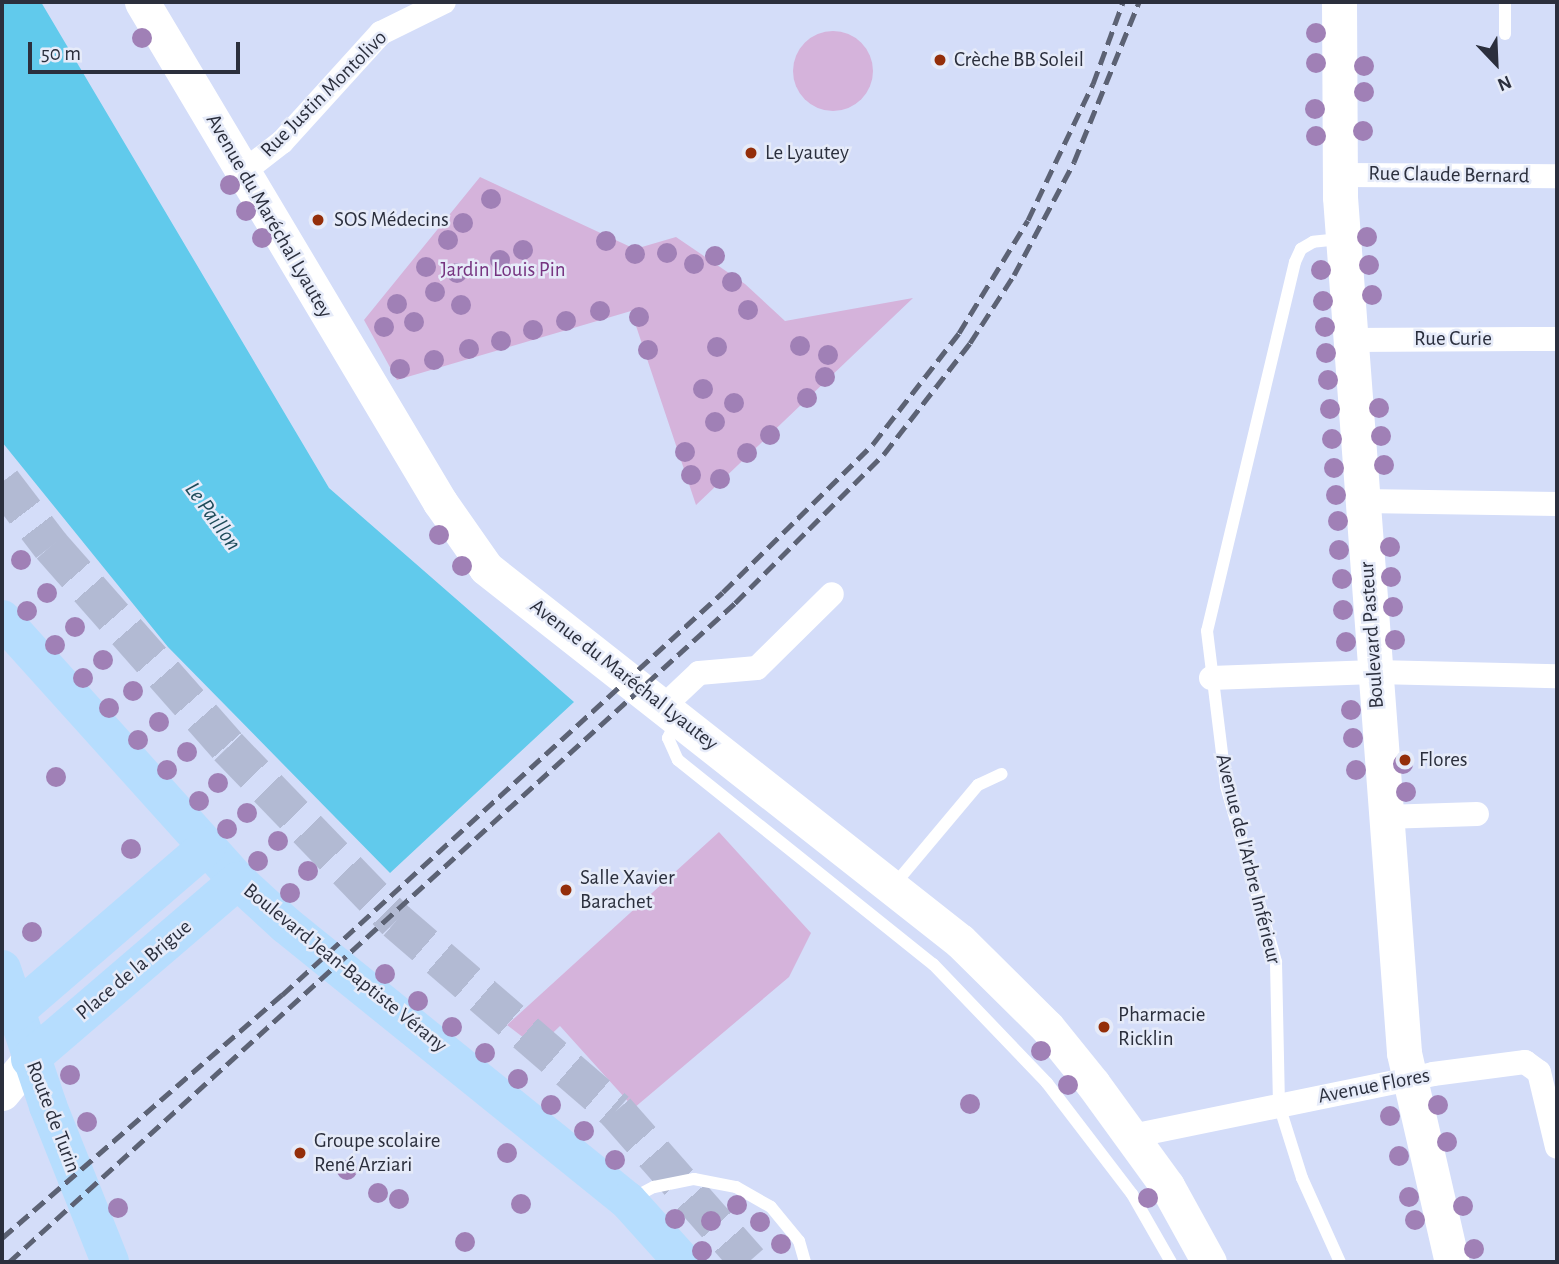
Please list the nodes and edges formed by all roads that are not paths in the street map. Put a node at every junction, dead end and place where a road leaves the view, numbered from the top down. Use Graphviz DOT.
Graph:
graph roads {
  1 [pos="142,2"];
  2 [pos="444,2"];
  3 [pos="1339,2"];
  4 [pos="1504,2"];
  5 [pos="1505,34"];
  6 [pos="243,172"];
  7 [pos="1340,175"];
  8 [pos="1557,176"];
  9 [pos="1343,239"];
  10 [pos="1557,339"];
  11 [pos="1350,340"];
  12 [pos="1363,501"];
  13 [pos="1557,504"];
  14 [pos="832,594"];
  15 [pos="2,619"];
  16 [pos="1375,673"];
  17 [pos="1557,676"];
  18 [pos="1211,678"];
  19 [pos="671,711"];
  20 [pos="1002,774"];
  21 [pos="1477,814"];
  22 [pos="1384,817"];
  23 [pos="207,846"];
  24 [pos="238,881"];
  25 [pos="892,887"];
  26 [pos="2,969"];
  27 [pos="8,1020"];
  28 [pos="30,1059"];
  29 [pos="1408,1079"];
  30 [pos="2,1093"];
  31 [pos="1279,1105"];
  32 [pos="1118,1145"];
  33 [pos="1557,1147"];
  34 [pos="628,1201"];
  35 [pos="110,1262"];
  36 [pos="683,1262"];
  37 [pos="805,1262"];
  38 [pos="1171,1262"];
  39 [pos="1209,1262"];
  40 [pos="1340,1262"];
  41 [pos="1452,1262"];
  1 -- 6 [label="main road, Avenue du Maréchal Lyautey"];
  2 -- 6 [label="street, Rue Justin Montolivo"];
  3 -- 7 [label="main road, Boulevard Pasteur"];
  4 -- 5 [label="lane"];
  6 -- 19 [label="main road, Avenue du Maréchal Lyautey"];
  7 -- 8 [label="street, Rue Claude Bernard"];
  7 -- 9 [label="main road, Boulevard Pasteur"];
  9 -- 11 [label="main road, Boulevard Pasteur"];
  9 -- 18 [label="lane, Avenue de l'Arbre Inférieur"];
  10 -- 11 [label="street, Rue Curie"];
  11 -- 12 [label="main road, Boulevard Pasteur"];
  12 -- 13 [label="street"];
  12 -- 16 [label="main road, Boulevard Pasteur"];
  14 -- 19 [label="street"];
  15 -- 23 [label="main road, Boulevard Jean-Baptiste Vérany"];
  16 -- 17 [label="street"];
  16 -- 18 [label="street"];
  16 -- 22 [label="main road, Boulevard Pasteur"];
  18 -- 31 [label="lane, Avenue de l'Arbre Inférieur"];
  19 -- 25 [label="main road, Avenue du Maréchal Lyautey"];
  19 -- 32 [label="lane"];
  20 -- 25 [label="lane"];
  21 -- 22 [label="street"];
  22 -- 29 [label="main road, Boulevard Pasteur"];
  23 -- 24 [label="main road, Boulevard Jean-Baptiste Vérany"];
  23 -- 27 [label="main road"];
  24 -- 28 [label="main road, Place de la Brigue"];
  24 -- 34 [label="main road, Boulevard Jean-Baptiste Vérany"];
  25 -- 32 [label="main road, Avenue du Maréchal Lyautey"];
  26 -- 27 [label="main road, Route de Turin"];
  27 -- 28 [label="main road, Route de Turin"];
  28 -- 30 [label="main road"];
  28 -- 35 [label="main road, Route de Turin"];
  29 -- 31 [label="street, Avenue Flores"];
  29 -- 33 [label="street, Avenue Flores"];
  29 -- 41 [label="main road, Boulevard Pasteur"];
  31 -- 32 [label="street, Avenue Flores"];
  31 -- 40 [label="lane, Avenue de l'Arbre Inférieur"];
  32 -- 38 [label="lane"];
  32 -- 39 [label="main road, Avenue du Maréchal Lyautey"];
  34 -- 36 [label="main road, Boulevard Jean-Baptiste Vérany"];
  34 -- 37 [label="lane"];
}
